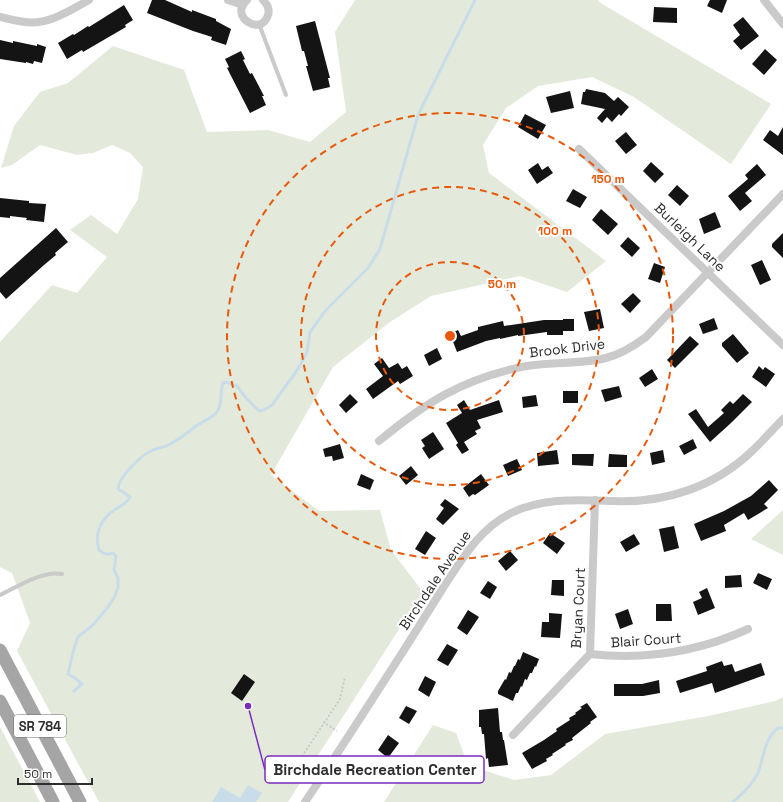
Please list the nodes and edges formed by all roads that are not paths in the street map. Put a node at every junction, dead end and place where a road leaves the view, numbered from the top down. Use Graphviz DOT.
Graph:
graph roads {
  1 [pos="89,0"];
  2 [pos="228,0"];
  3 [pos="264,0"];
  4 [pos="764,0"];
  5 [pos="245,3"];
  6 [pos="0,17"];
  7 [pos="259,24"];
  8 [pos="783,24"];
  9 [pos="286,95"];
  10 [pos="579,149"];
  11 [pos="783,194"];
  12 [pos="708,273"];
  13 [pos="783,345"];
  14 [pos="783,419"];
  15 [pos="379,441"];
  16 [pos="595,500"];
  17 [pos="62,574"];
  18 [pos="0,595"];
  19 [pos="748,629"];
  20 [pos="0,650"];
  21 [pos="590,654"];
  22 [pos="0,701"];
  23 [pos="513,735"];
  24 [pos="54,802"];
  25 [pos="80,802"];
  26 [pos="304,802"];
  1 -- 6 [label="street"];
  2 -- 5 [label="street"];
  3 -- 7 [label="street"];
  4 -- 8 [label="street"];
  5 -- 7 [label="street"];
  7 -- 9 [label="lane"];
  10 -- 12 [label="street, Burleigh Lane"];
  11 -- 12 [label="street, Brook Drive"];
  12 -- 13 [label="street, Burleigh Lane"];
  12 -- 15 [label="street, Brook Drive"];
  14 -- 16 [label="street, Birchdale Avenue"];
  16 -- 21 [label="street, Bryan Court"];
  16 -- 26 [label="street, Birchdale Avenue"];
  17 -- 18 [label="lane"];
  19 -- 21 [label="street, Blair Court"];
  20 -- 25 [label="main road, SR 784"];
  21 -- 23 [label="street, Bryan Court"];
  22 -- 24 [label="main road, SR 784"];
}
